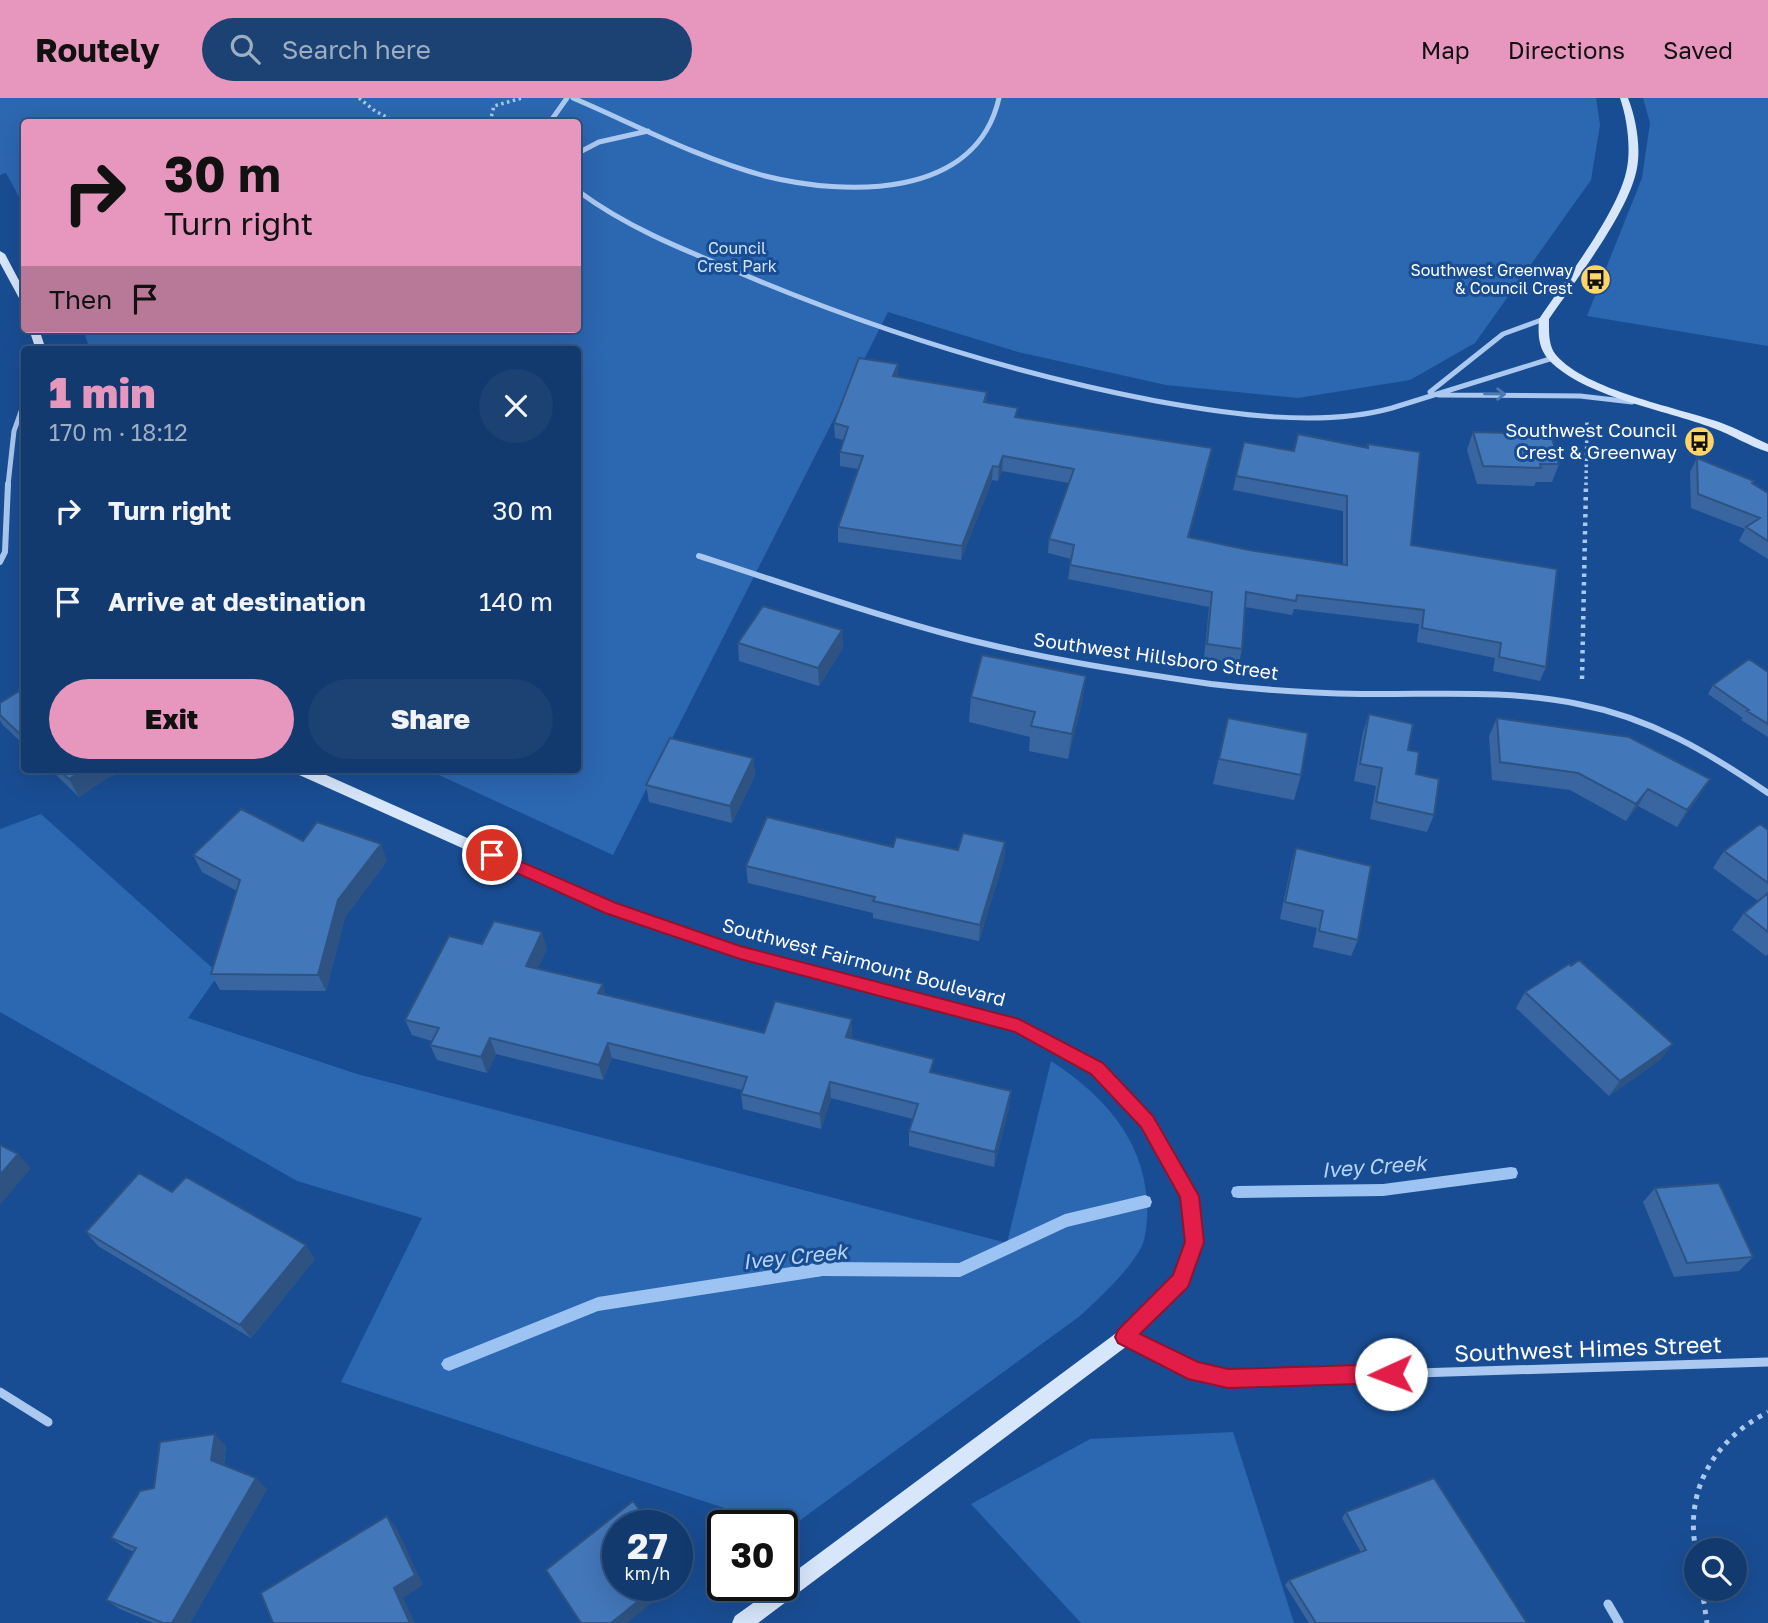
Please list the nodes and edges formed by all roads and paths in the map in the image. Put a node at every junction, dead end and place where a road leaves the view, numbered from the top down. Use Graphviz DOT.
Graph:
graph roads {
  1 [pos="359,98"];
  2 [pos="522,98"];
  3 [pos="567,98"];
  4 [pos="573,98"];
  5 [pos="999,98"];
  6 [pos="1624,98"];
  7 [pos="390,119"];
  8 [pos="491,119"];
  9 [pos="552,119"];
  10 [pos="648,131"];
  11 [pos="581,151"];
  12 [pos="581,194"];
  13 [pos="0,254"];
  14 [pos="21,292"];
  15 [pos="1544,319"];
  16 [pos="1553,358"];
  17 [pos="1427,395"];
  18 [pos="1647,403"];
  19 [pos="21,407"];
  20 [pos="1587,418"];
  21 [pos="1768,449"];
  22 [pos="698,556"];
  23 [pos="0,562"];
  24 [pos="1581,704"];
  25 [pos="309,773"];
  26 [pos="1768,793"];
  27 [pos="1125,1337"];
  28 [pos="1768,1362"];
  29 [pos="0,1392"];
  30 [pos="1768,1412"];
  31 [pos="48,1422"];
  32 [pos="1694,1538"];
  33 [pos="1704,1601"];
  34 [pos="1608,1604"];
  35 [pos="742,1623"];
  36 [pos="1619,1623"];
  37 [pos="1707,1623"];
  1 -- 7 [label="path"];
  2 -- 8 [label="path"];
  3 -- 9 [label="street"];
  4 -- 10 [label="street"];
  5 -- 10 [label="street"];
  6 -- 15 [label="street"];
  10 -- 11 [label="street"];
  12 -- 17 [label="street"];
  13 -- 14 [label="street"];
  15 -- 16 [label="street"];
  15 -- 17 [label="street"];
  16 -- 17 [label="street"];
  16 -- 18 [label="street"];
  17 -- 18 [label="street, one-way"];
  18 -- 21 [label="street"];
  19 -- 23 [label="street"];
  20 -- 24 [label="path"];
  22 -- 24 [label="street, Southwest Hillsboro Street"];
  24 -- 26 [label="street, Southwest Hillsboro Street"];
  25 -- 27 [label="street, Southwest Fairmount Boulevard"];
  27 -- 28 [label="street, Southwest Himes Street"];
  27 -- 35 [label="street, Southwest Fairmount Boulevard"];
  29 -- 31 [label="street"];
  30 -- 32 [label="path"];
  33 -- 37 [label="path"];
  34 -- 36 [label="street"];
}
